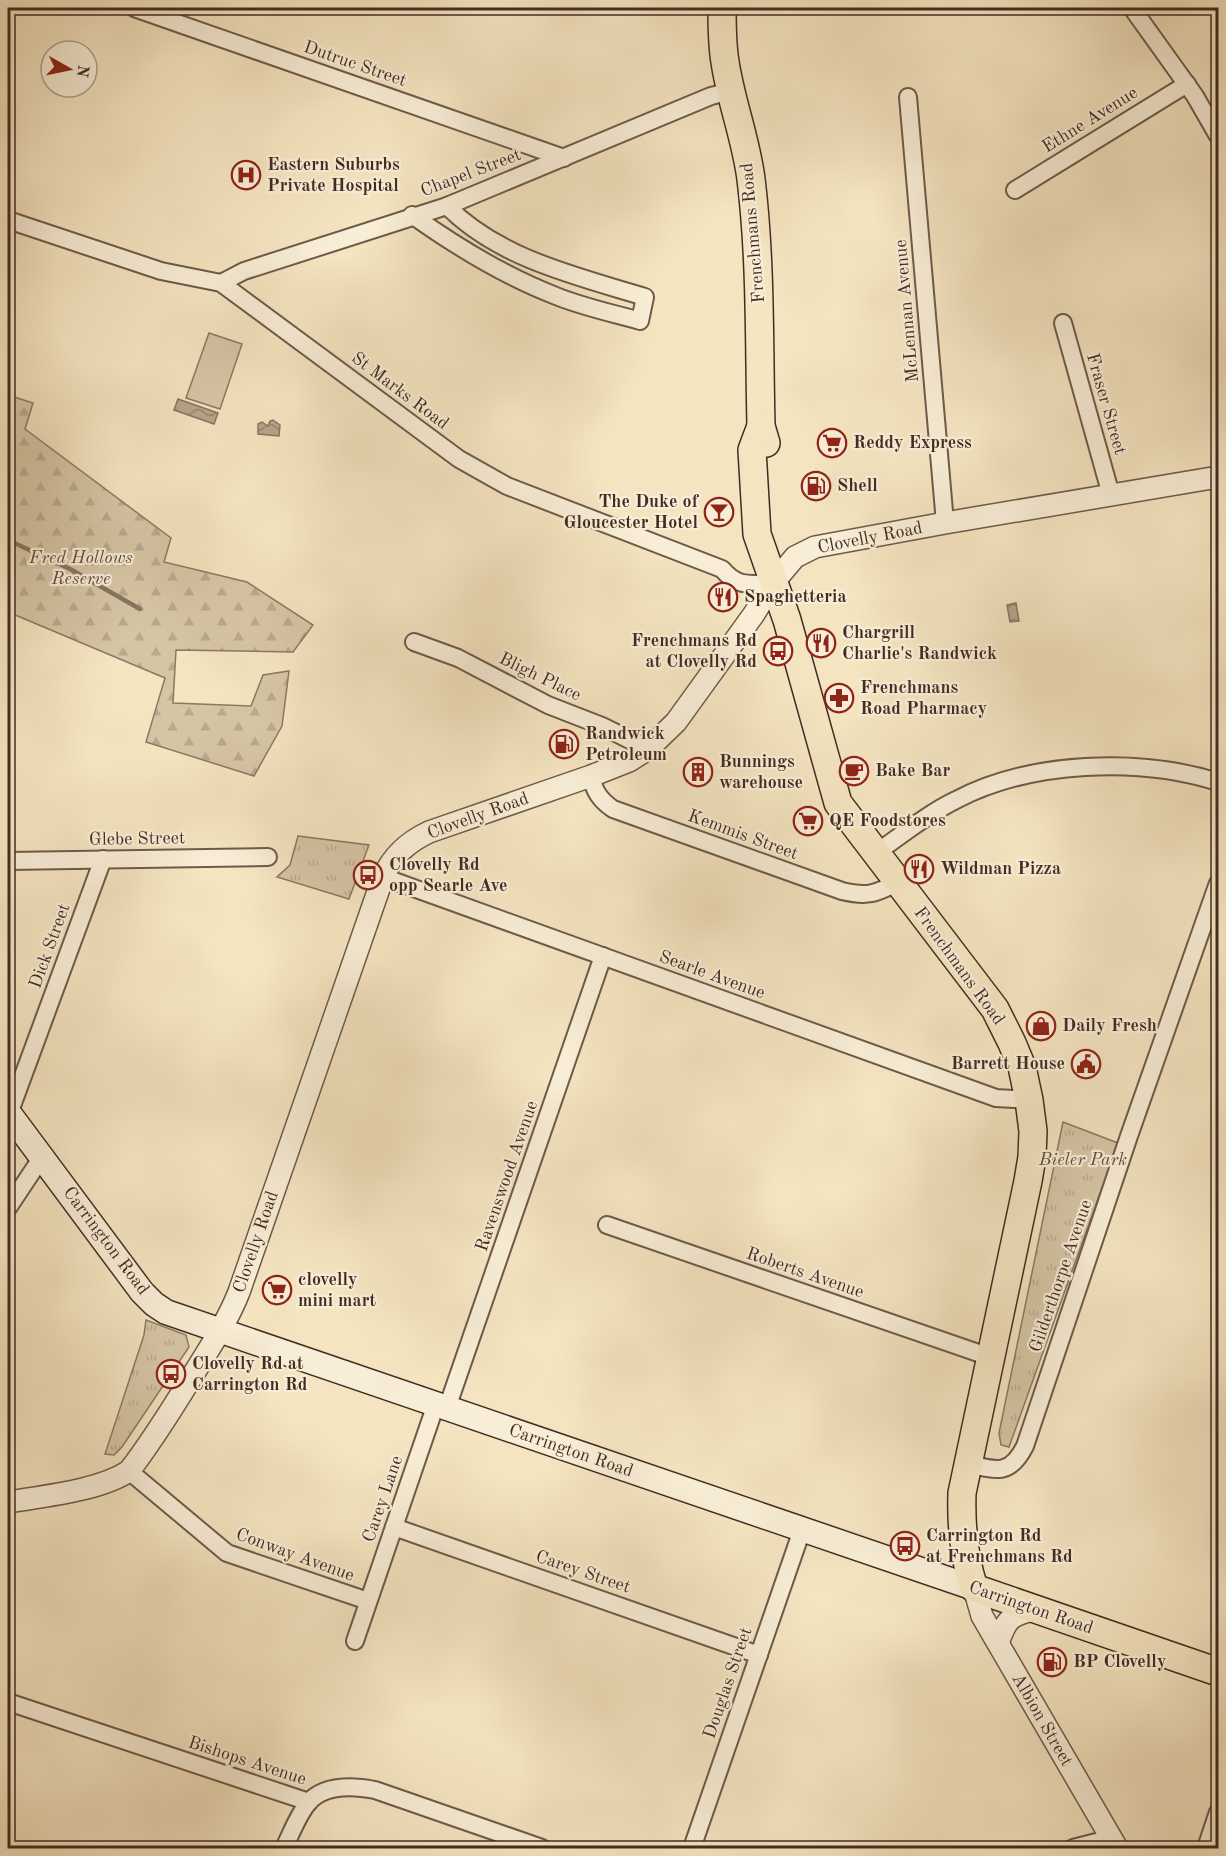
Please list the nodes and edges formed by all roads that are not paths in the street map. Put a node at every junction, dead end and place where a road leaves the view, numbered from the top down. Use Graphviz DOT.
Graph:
graph roads {
  1 [pos="134,8"];
  2 [pos="722,8"];
  3 [pos="1132,8"];
  4 [pos="1186,84"];
  5 [pos="731,91"];
  6 [pos="908,97"];
  7 [pos="1218,136"];
  8 [pos="564,158"];
  9 [pos="1015,190"];
  10 [pos="447,206"];
  11 [pos="412,215"];
  12 [pos="8,220"];
  13 [pos="221,283"];
  14 [pos="1063,323"];
  15 [pos="1218,477"];
  16 [pos="1111,495"];
  17 [pos="945,523"];
  18 [pos="773,583"];
  19 [pos="414,642"];
  20 [pos="648,749"];
  21 [pos="591,776"];
  22 [pos="1218,782"];
  23 [pos="876,853"];
  24 [pos="268,857"];
  25 [pos="103,859"];
  26 [pos="8,861"];
  27 [pos="383,877"];
  28 [pos="898,882"];
  29 [pos="1218,885"];
  30 [pos="603,956"];
  31 [pos="1029,1100"];
  32 [pos="8,1113"];
  33 [pos="42,1157"];
  34 [pos="8,1208"];
  35 [pos="607,1226"];
  36 [pos="220,1330"];
  37 [pos="990,1357"];
  38 [pos="442,1406"];
  39 [pos="967,1463"];
  40 [pos="129,1471"];
  41 [pos="8,1502"];
  42 [pos="394,1527"];
  43 [pos="802,1530"];
  44 [pos="974,1588"];
  45 [pos="368,1601"];
  46 [pos="1037,1609"];
  47 [pos="355,1641"];
  48 [pos="998,1643"];
  49 [pos="759,1654"];
  50 [pos="1218,1672"];
  51 [pos="8,1702"];
  52 [pos="309,1802"];
  53 [pos="1218,1812"];
  54 [pos="1114,1843"];
  55 [pos="284,1848"];
  56 [pos="542,1848"];
  57 [pos="692,1848"];
  58 [pos="1073,1848"];
  59 [pos="1206,1848"];
  1 -- 8 [label="street, Dutruc Street"];
  2 -- 5 [label="main road, Frenchmans Road"];
  3 -- 4 [label="street"];
  4 -- 7 [label="street"];
  4 -- 9 [label="street, Ethne Avenue"];
  5 -- 8 [label="street, Chapel Street"];
  5 -- 18 [label="main road, Frenchmans Road"];
  6 -- 17 [label="street, McLennan Avenue"];
  8 -- 10 [label="street, Chapel Street"];
  10 -- 11 [label="street, Chapel Street"];
  10 -- 11 [label="street"];
  11 -- 13 [label="street, Chapel Street"];
  12 -- 13 [label="street, St Marks Road"];
  13 -- 18 [label="street, St Marks Road"];
  14 -- 16 [label="street, Fraser Street"];
  15 -- 16 [label="street, Clovelly Road"];
  16 -- 17 [label="street, Clovelly Road"];
  17 -- 18 [label="street, Clovelly Road"];
  18 -- 20 [label="street, Clovelly Road"];
  18 -- 23 [label="main road, Frenchmans Road"];
  19 -- 20 [label="street, Bligh Place"];
  20 -- 21 [label="street, Clovelly Road"];
  21 -- 27 [label="street, Clovelly Road"];
  21 -- 28 [label="street, Kemmis Street"];
  22 -- 23 [label="street"];
  23 -- 28 [label="main road, Frenchmans Road"];
  24 -- 25 [label="street, Glebe Street"];
  25 -- 26 [label="street, Glebe Street"];
  25 -- 32 [label="street, Dick Street"];
  27 -- 30 [label="street, Searle Avenue"];
  27 -- 36 [label="street, Clovelly Road"];
  28 -- 31 [label="main road, Frenchmans Road"];
  29 -- 39 [label="street, Gilderthorpe Avenue"];
  30 -- 31 [label="street, Searle Avenue"];
  30 -- 38 [label="street, Ravenswood Avenue"];
  31 -- 37 [label="main road, Frenchmans Road"];
  32 -- 33 [label="main road, Carrington Road"];
  33 -- 34 [label="street"];
  33 -- 36 [label="main road, Carrington Road"];
  35 -- 37 [label="street, Roberts Avenue"];
  36 -- 38 [label="main road, Carrington Road"];
  36 -- 40 [label="street, Clovelly Road"];
  37 -- 39 [label="main road, Frenchmans Road"];
  38 -- 42 [label="street, Carey Lane"];
  38 -- 43 [label="main road, Carrington Road"];
  39 -- 44 [label="main road, Frenchmans Road"];
  40 -- 41 [label="street"];
  40 -- 45 [label="street, Conway Avenue"];
  42 -- 45 [label="street, Carey Lane"];
  42 -- 49 [label="street, Carey Street"];
  43 -- 44 [label="main road, Carrington Road"];
  43 -- 49 [label="street, Douglas Street"];
  44 -- 46 [label="main road, Carrington Road"];
  44 -- 48 [label="street, Albion Street"];
  45 -- 47 [label="street, Carey Lane"];
  46 -- 48 [label="street"];
  46 -- 50 [label="main road, Carrington Road"];
  48 -- 54 [label="street, Albion Street"];
  49 -- 57 [label="street, Douglas Street"];
  51 -- 52 [label="street, Bishops Avenue"];
  52 -- 55 [label="street"];
  52 -- 56 [label="street, Bishops Avenue"];
  53 -- 59 [label="street"];
  54 -- 58 [label="street"];
}
